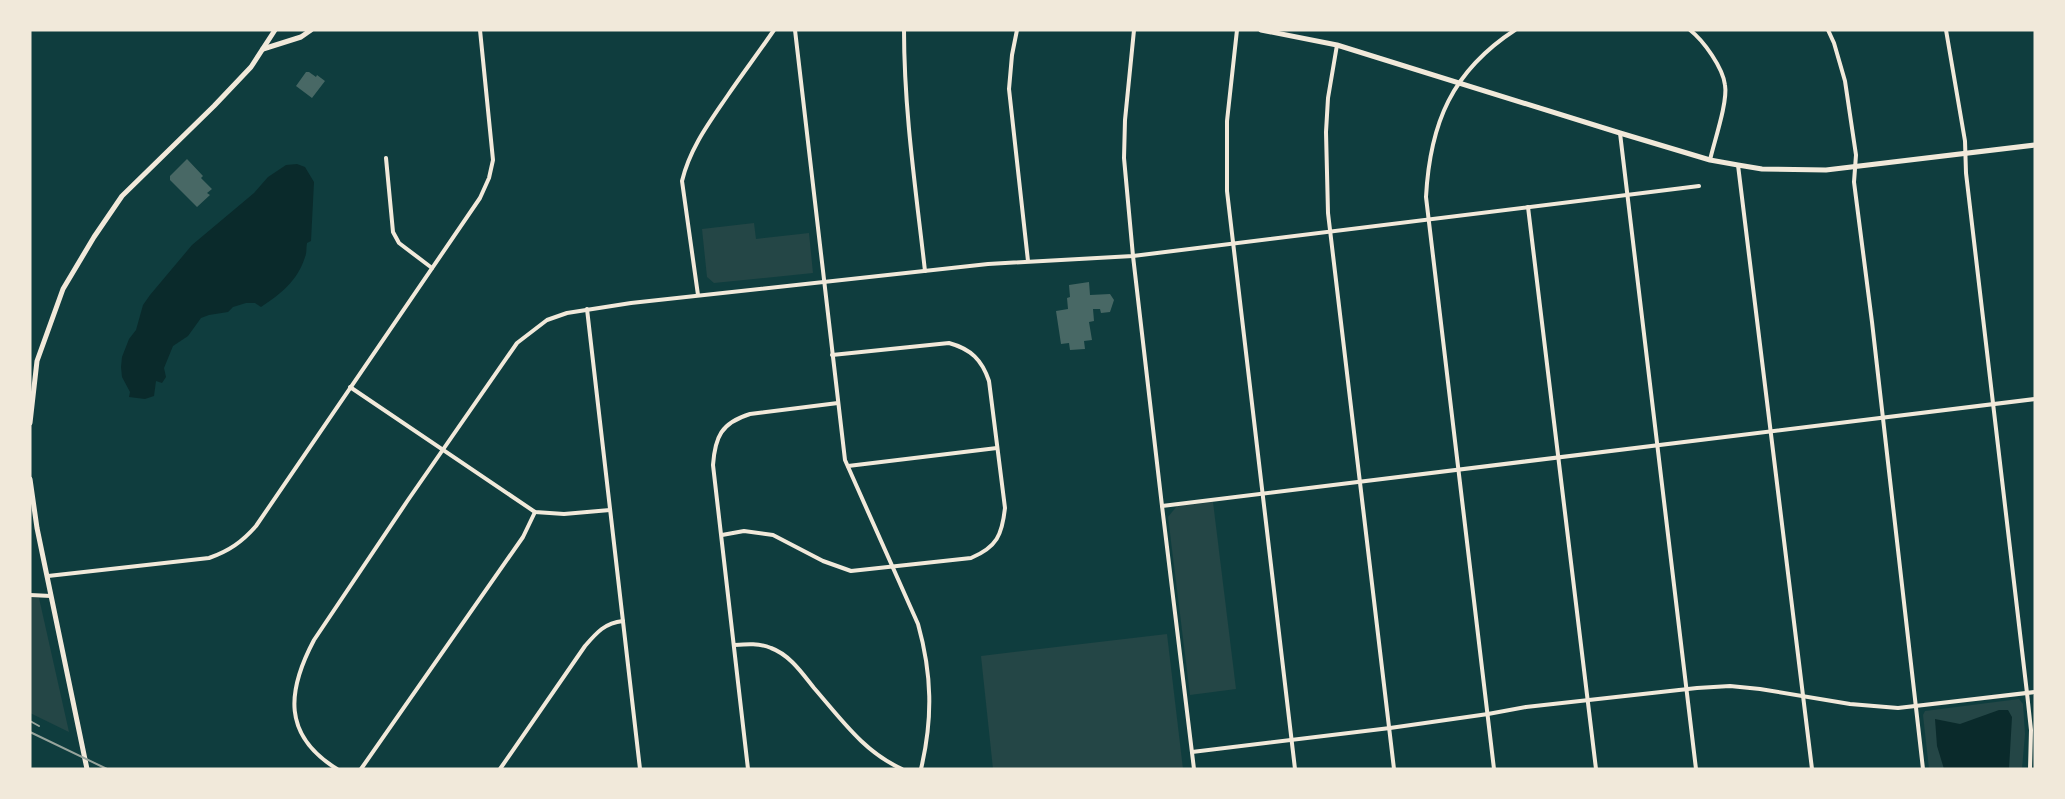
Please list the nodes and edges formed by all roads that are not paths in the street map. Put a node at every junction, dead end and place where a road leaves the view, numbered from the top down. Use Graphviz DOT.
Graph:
graph roads {
  1 [pos="275,30"];
  2 [pos="311,30"];
  3 [pos="480,30"];
  4 [pos="774,30"];
  5 [pos="795,30"];
  6 [pos="904,30"];
  7 [pos="1017,30"];
  8 [pos="1134,30"];
  9 [pos="1237,30"];
  10 [pos="1261,30"];
  11 [pos="1515,30"];
  12 [pos="1690,30"];
  13 [pos="1828,30"];
  14 [pos="1946,30"];
  15 [pos="1337,45"];
  16 [pos="263,48"];
  17 [pos="1459,83"];
  18 [pos="1620,133"];
  19 [pos="2035,145"];
  20 [pos="1965,153"];
  21 [pos="386,158"];
  22 [pos="1710,160"];
  23 [pos="1738,165"];
  24 [pos="1855,166"];
  25 [pos="1699,186"];
  26 [pos="1626,196"];
  27 [pos="1528,207"];
  28 [pos="1429,219"];
  29 [pos="1331,231"];
  30 [pos="1233,243"];
  31 [pos="1133,256"];
  32 [pos="1028,261"];
  33 [pos="432,268"];
  34 [pos="926,271"];
  35 [pos="824,282"];
  36 [pos="698,296"];
  37 [pos="587,309"];
  38 [pos="832,355"];
  39 [pos="33,368"];
  40 [pos="350,387"];
  41 [pos="2035,399"];
  42 [pos="838,403"];
  43 [pos="1993,404"];
  44 [pos="1883,417"];
  45 [pos="30,423"];
  46 [pos="1771,431"];
  47 [pos="1658,445"];
  48 [pos="997,448"];
  49 [pos="443,450"];
  50 [pos="1558,457"];
  51 [pos="848,466"];
  52 [pos="1459,469"];
  53 [pos="30,479"];
  54 [pos="1360,481"];
  55 [pos="1263,493"];
  56 [pos="1162,506"];
  57 [pos="610,510"];
  58 [pos="535,512"];
  59 [pos="722,535"];
  60 [pos="893,567"];
  61 [pos="48,576"];
  62 [pos="30,595"];
  63 [pos="51,596"];
  64 [pos="623,621"];
  65 [pos="734,645"];
  66 [pos="1687,690"];
  67 [pos="2035,692"];
  68 [pos="2027,693"];
  69 [pos="1803,696"];
  70 [pos="1588,701"];
  71 [pos="1917,707"];
  72 [pos="1488,714"];
  73 [pos="1390,728"];
  74 [pos="1292,740"];
  75 [pos="1192,752"];
  76 [pos="87,769"];
  77 [pos="338,769"];
  78 [pos="361,769"];
  79 [pos="500,769"];
  80 [pos="640,769"];
  81 [pos="748,769"];
  82 [pos="902,769"];
  83 [pos="921,769"];
  84 [pos="1194,769"];
  85 [pos="1296,769"];
  86 [pos="1394,769"];
  87 [pos="1494,769"];
  88 [pos="1596,769"];
  89 [pos="1696,769"];
  90 [pos="1812,769"];
  91 [pos="1923,769"];
  92 [pos="2030,769"];
  1 -- 16 [label="main road"];
  2 -- 16 [label="main road"];
  3 -- 33 [label="street"];
  4 -- 36 [label="street"];
  5 -- 35 [label="street"];
  6 -- 34 [label="street"];
  7 -- 32 [label="street"];
  8 -- 31 [label="street"];
  9 -- 30 [label="street"];
  10 -- 15 [label="main road"];
  11 -- 17 [label="street"];
  12 -- 22 [label="street"];
  13 -- 24 [label="street"];
  14 -- 20 [label="street"];
  15 -- 17 [label="main road"];
  15 -- 29 [label="street"];
  16 -- 39 [label="main road"];
  17 -- 18 [label="main road"];
  17 -- 28 [label="street"];
  18 -- 22 [label="main road"];
  18 -- 26 [label="street"];
  19 -- 20 [label="main road"];
  20 -- 24 [label="main road"];
  20 -- 43 [label="street"];
  21 -- 33 [label="street"];
  22 -- 23 [label="main road"];
  23 -- 24 [label="main road"];
  23 -- 46 [label="street"];
  24 -- 44 [label="street"];
  25 -- 26 [label="street"];
  26 -- 27 [label="street"];
  26 -- 47 [label="street"];
  27 -- 28 [label="street"];
  27 -- 50 [label="street"];
  28 -- 29 [label="street"];
  28 -- 52 [label="street"];
  29 -- 30 [label="street"];
  29 -- 54 [label="street"];
  30 -- 31 [label="street"];
  30 -- 55 [label="street"];
  31 -- 32 [label="street"];
  31 -- 56 [label="street"];
  32 -- 34 [label="street"];
  33 -- 40 [label="street"];
  34 -- 35 [label="street"];
  35 -- 36 [label="street"];
  35 -- 38 [label="street"];
  36 -- 37 [label="street"];
  37 -- 49 [label="street"];
  37 -- 57 [label="street"];
  38 -- 42 [label="street"];
  38 -- 48 [label="street"];
  39 -- 45 [label="main road"];
  40 -- 49 [label="street"];
  40 -- 61 [label="street"];
  41 -- 43 [label="street"];
  42 -- 51 [label="street"];
  42 -- 59 [label="street"];
  43 -- 44 [label="street"];
  43 -- 68 [label="street"];
  44 -- 46 [label="street"];
  44 -- 71 [label="street"];
  46 -- 47 [label="street"];
  46 -- 69 [label="street"];
  47 -- 50 [label="street"];
  47 -- 66 [label="street"];
  48 -- 51 [label="street"];
  48 -- 60 [label="street"];
  49 -- 58 [label="street"];
  49 -- 77 [label="street"];
  50 -- 52 [label="street"];
  50 -- 70 [label="street"];
  51 -- 60 [label="street"];
  52 -- 54 [label="street"];
  52 -- 72 [label="street"];
  53 -- 61 [label="main road"];
  54 -- 55 [label="street"];
  54 -- 73 [label="street"];
  55 -- 56 [label="street"];
  55 -- 74 [label="street"];
  56 -- 75 [label="street"];
  57 -- 58 [label="street"];
  57 -- 64 [label="street"];
  58 -- 78 [label="street"];
  59 -- 60 [label="street"];
  59 -- 65 [label="street"];
  60 -- 83 [label="street"];
  61 -- 63 [label="main road"];
  62 -- 63 [label="street"];
  63 -- 76 [label="main road"];
  64 -- 79 [label="street"];
  64 -- 80 [label="street"];
  65 -- 81 [label="street"];
  65 -- 82 [label="street"];
  66 -- 69 [label="street"];
  66 -- 70 [label="street"];
  66 -- 89 [label="street"];
  67 -- 68 [label="street"];
  68 -- 71 [label="street"];
  68 -- 92 [label="street"];
  69 -- 71 [label="street"];
  69 -- 90 [label="street"];
  70 -- 72 [label="street"];
  70 -- 88 [label="street"];
  71 -- 91 [label="street"];
  72 -- 73 [label="street"];
  72 -- 87 [label="street"];
  73 -- 74 [label="street"];
  73 -- 86 [label="street"];
  74 -- 75 [label="street"];
  74 -- 85 [label="street"];
  75 -- 84 [label="street"];
}
